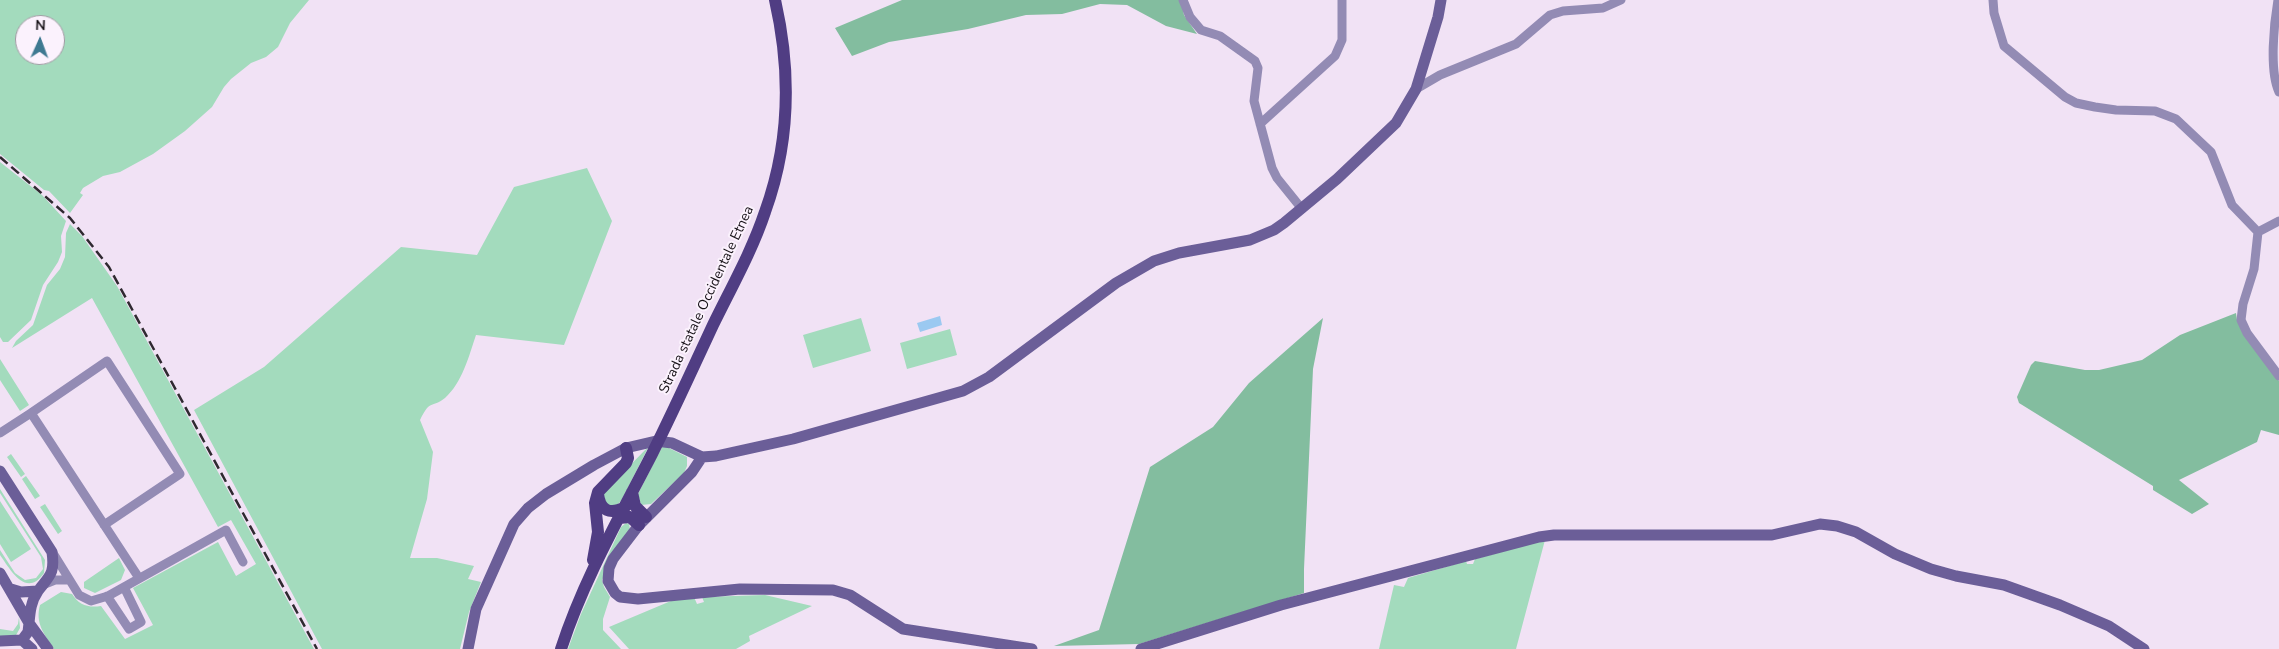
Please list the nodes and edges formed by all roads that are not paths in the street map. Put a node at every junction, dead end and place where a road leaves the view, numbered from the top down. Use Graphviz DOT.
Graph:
graph roads {
  1 [pos="775,0"];
  2 [pos="1183,0"];
  3 [pos="1342,0"];
  4 [pos="1441,0"];
  5 [pos="1620,0"];
  6 [pos="1993,0"];
  7 [pos="2278,0"];
  8 [pos="1416,89"];
  9 [pos="2279,92"];
  10 [pos="1260,124"];
  11 [pos="1302,209"];
  12 [pos="2279,221"];
  13 [pos="2258,232"];
  14 [pos="2279,376"];
  15 [pos="33,412"];
  16 [pos="0,433"];
  17 [pos="626,448"];
  18 [pos="702,457"];
  19 [pos="0,471"];
  20 [pos="598,492"];
  21 [pos="632,492"];
  22 [pos="622,512"];
  23 [pos="643,521"];
  24 [pos="104,525"];
  25 [pos="52,552"];
  26 [pos="243,562"];
  27 [pos="0,573"];
  28 [pos="139,578"];
  29 [pos="68,580"];
  30 [pos="587,583"];
  31 [pos="124,587"];
  32 [pos="41,588"];
  33 [pos="11,589"];
  34 [pos="107,596"];
  35 [pos="29,632"];
  36 [pos="0,641"];
  37 [pos="32,649"];
  38 [pos="48,649"];
  39 [pos="468,649"];
  40 [pos="560,649"];
  41 [pos="1032,649"];
  42 [pos="1141,649"];
  43 [pos="2144,649"];
  1 -- 21 [label="main road, Strada statale Occidentale Etnea"];
  2 -- 10 [label="street"];
  3 -- 10 [label="street"];
  4 -- 8 [label="street"];
  5 -- 8 [label="street"];
  6 -- 13 [label="street"];
  7 -- 9 [label="street"];
  8 -- 11 [label="street"];
  10 -- 11 [label="street"];
  11 -- 18 [label="street"];
  12 -- 13 [label="street"];
  13 -- 14 [label="street"];
  15 -- 16 [label="street"];
  15 -- 24 [label="street"];
  15 -- 24 [label="street"];
  17 -- 18 [label="street"];
  17 -- 20 [label="main road"];
  17 -- 39 [label="street"];
  18 -- 23 [label="street"];
  19 -- 25 [label="street"];
  20 -- 22 [label="main road"];
  20 -- 30 [label="main road"];
  21 -- 22 [label="main road"];
  21 -- 23 [label="main road"];
  22 -- 23 [label="main road"];
  22 -- 30 [label="main road"];
  23 -- 41 [label="street"];
  24 -- 28 [label="street"];
  25 -- 29 [label="street"];
  25 -- 32 [label="street"];
  26 -- 28 [label="street"];
  27 -- 33 [label="street"];
  28 -- 31 [label="street"];
  29 -- 32 [label="street"];
  29 -- 34 [label="street"];
  30 -- 40 [label="main road"];
  31 -- 34 [label="street"];
  31 -- 34 [label="street"];
  32 -- 33 [label="street"];
  32 -- 35 [label="street"];
  33 -- 35 [label="street"];
  35 -- 36 [label="street"];
  35 -- 37 [label="street"];
  35 -- 38 [label="street"];
  42 -- 43 [label="street"];
}
